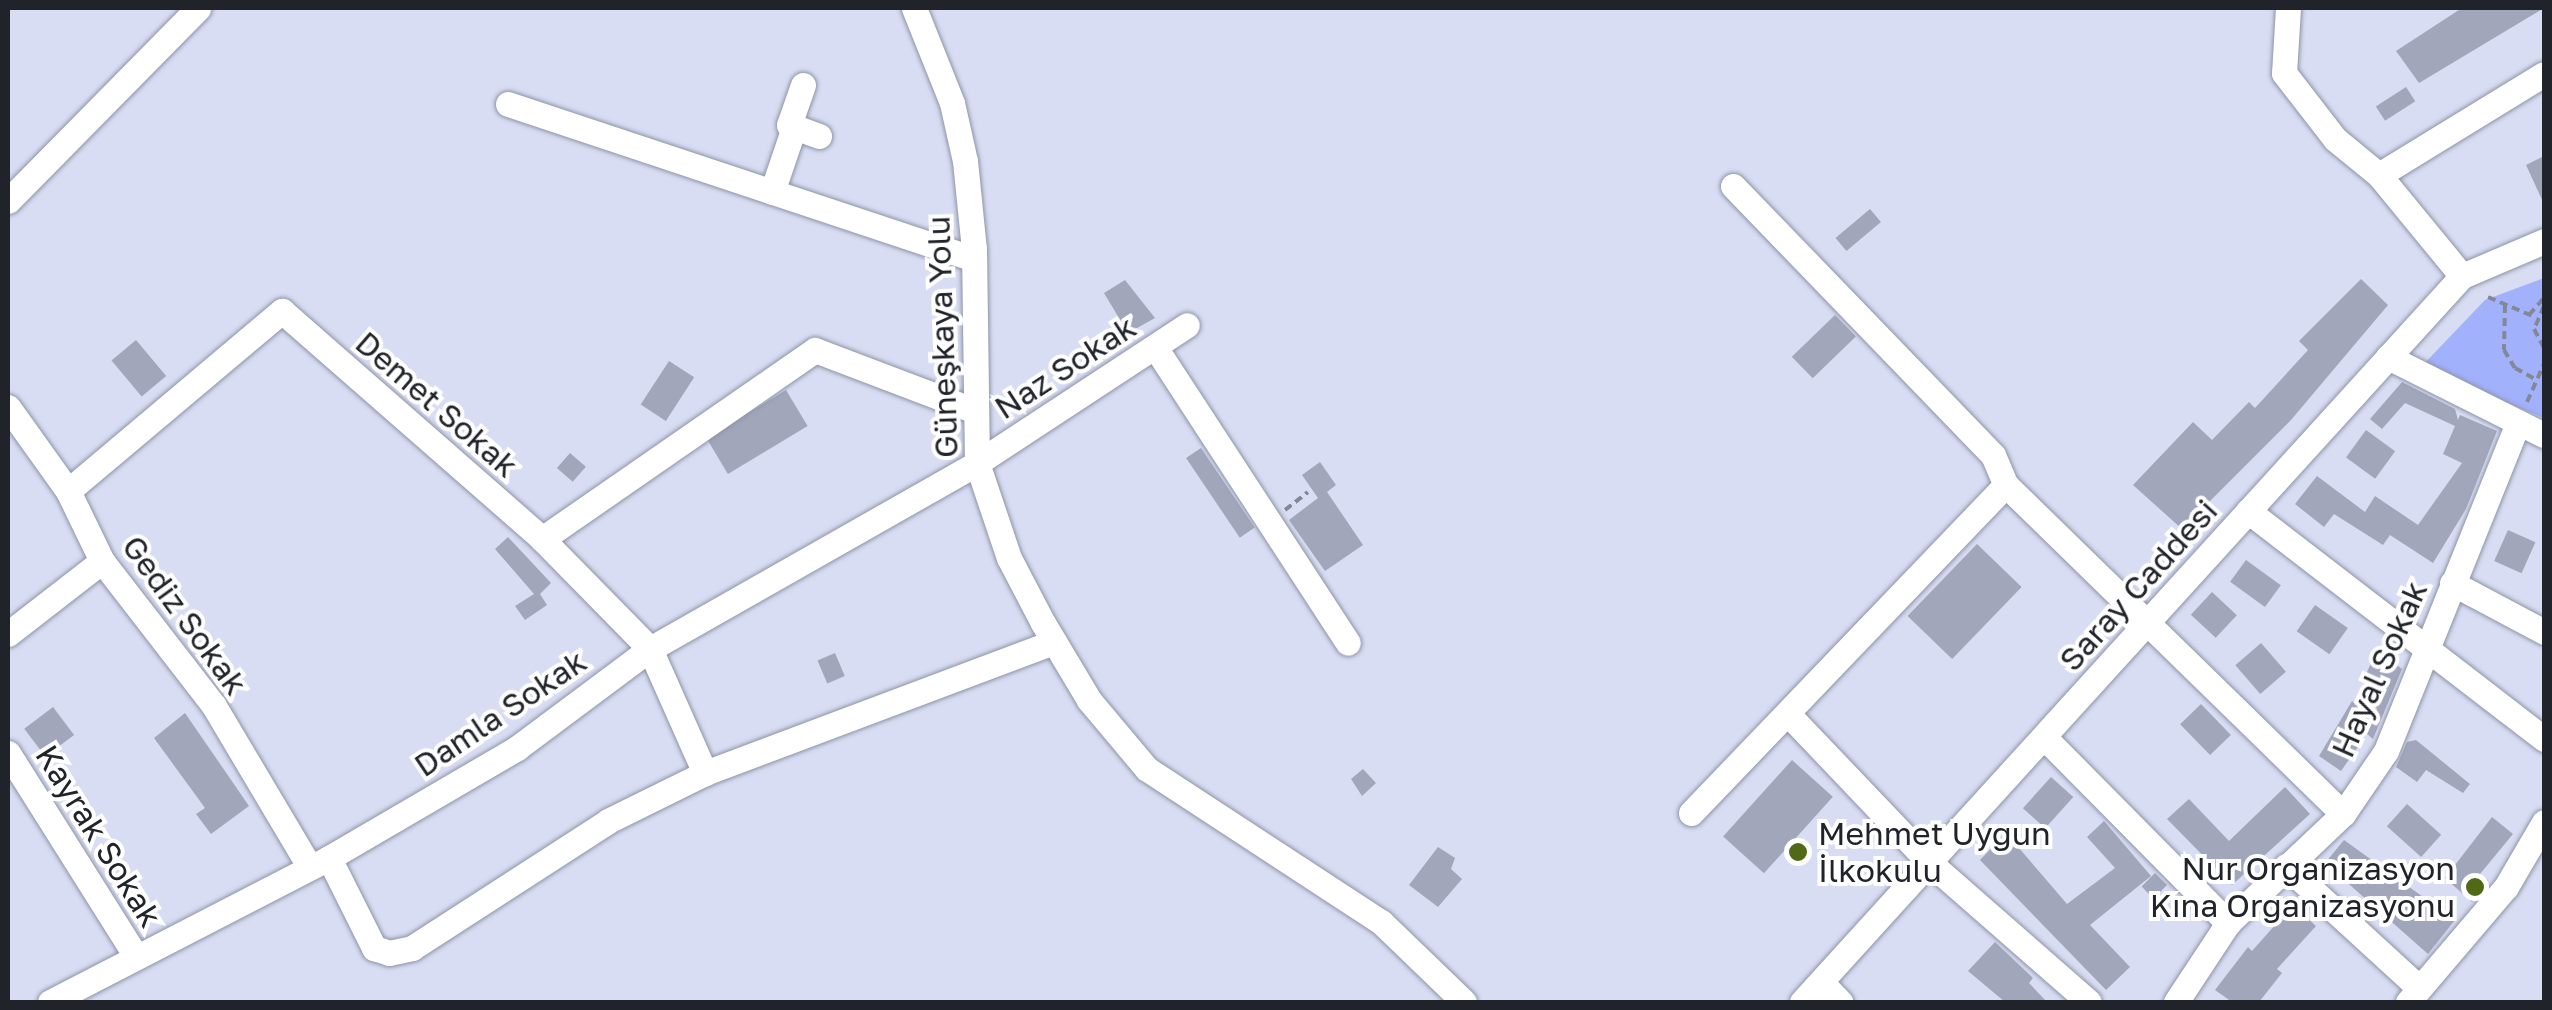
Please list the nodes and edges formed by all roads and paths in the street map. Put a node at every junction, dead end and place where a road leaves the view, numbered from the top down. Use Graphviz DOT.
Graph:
graph roads {
  1 [pos="198,8"];
  2 [pos="914,8"];
  3 [pos="2288,8"];
  4 [pos="2544,74"];
  5 [pos="803,85"];
  6 [pos="508,104"];
  7 [pos="2378,175"];
  8 [pos="1733,186"];
  9 [pos="772,192"];
  10 [pos="8,201"];
  11 [pos="2544,241"];
  12 [pos="974,259"];
  13 [pos="2462,276"];
  14 [pos="2488,297"];
  15 [pos="2544,298"];
  16 [pos="2505,305"];
  17 [pos="2544,306"];
  18 [pos="2528,315"];
  19 [pos="2535,318"];
  20 [pos="1187,326"];
  21 [pos="1155,347"];
  22 [pos="2544,348"];
  23 [pos="2388,357"];
  24 [pos="2544,364"];
  25 [pos="2540,377"];
  26 [pos="8,406"];
  27 [pos="973,410"];
  28 [pos="2521,416"];
  29 [pos="2544,435"];
  30 [pos="978,462"];
  31 [pos="2006,485"];
  32 [pos="68,491"];
  33 [pos="2248,511"];
  34 [pos="542,539"];
  35 [pos="102,562"];
  36 [pos="2452,583"];
  37 [pos="2152,622"];
  38 [pos="2544,632"];
  39 [pos="8,634"];
  40 [pos="1054,642"];
  41 [pos="1348,643"];
  42 [pos="2427,644"];
  43 [pos="650,649"];
  44 [pos="1788,714"];
  45 [pos="2044,738"];
  46 [pos="2544,739"];
  47 [pos="8,752"];
  48 [pos="706,773"];
  49 [pos="1691,813"];
  50 [pos="2344,814"];
  51 [pos="2544,822"];
  52 [pos="318,861"];
  53 [pos="1930,863"];
  54 [pos="2286,866"];
  55 [pos="2228,923"];
  56 [pos="136,955"];
  57 [pos="1821,982"];
  58 [pos="2413,995"];
  59 [pos="50,1002"];
  60 [pos="1464,1002"];
  61 [pos="1802,1002"];
  62 [pos="1840,1002"];
  63 [pos="2089,1002"];
  64 [pos="2176,1002"];
  1 -- 10 [label="street"];
  2 -- 12 [label="street, Güneşkaya Yolu"];
  3 -- 7 [label="street"];
  4 -- 7 [label="street"];
  5 -- 9 [label="street"];
  6 -- 9 [label="street"];
  7 -- 13 [label="street"];
  8 -- 31 [label="street"];
  9 -- 12 [label="street"];
  11 -- 13 [label="street, Saray Caddesi"];
  12 -- 27 [label="street, Güneşkaya Yolu"];
  13 -- 23 [label="street, Saray Caddesi"];
  14 -- 16 [label="path"];
  15 -- 18 [label="path"];
  16 -- 18 [label="path"];
  16 -- 25 [label="path"];
  17 -- 19 [label="path"];
  18 -- 19 [label="path"];
  19 -- 22 [label="path"];
  20 -- 21 [label="street, Naz Sokak"];
  21 -- 30 [label="street, Naz Sokak"];
  21 -- 41 [label="street"];
  23 -- 28 [label="street"];
  23 -- 33 [label="street, Saray Caddesi"];
  24 -- 25 [label="path"];
  25 -- 28 [label="path"];
  26 -- 32 [label="street, Gediz Sokak"];
  27 -- 30 [label="street, Güneşkaya Yolu"];
  27 -- 34 [label="street"];
  28 -- 29 [label="street"];
  28 -- 36 [label="street, Hayal Sokak"];
  30 -- 40 [label="street, Güneşkaya Yolu"];
  30 -- 43 [label="street, Damla Sokak"];
  31 -- 37 [label="street"];
  31 -- 44 [label="street"];
  32 -- 34 [label="street, Demet Sokak"];
  32 -- 35 [label="street, Gediz Sokak"];
  33 -- 37 [label="street, Saray Caddesi"];
  33 -- 42 [label="street"];
  34 -- 43 [label="street, Demet Sokak"];
  35 -- 39 [label="street"];
  35 -- 52 [label="street, Gediz Sokak"];
  36 -- 38 [label="street"];
  36 -- 42 [label="street, Hayal Sokak"];
  37 -- 45 [label="street, Saray Caddesi"];
  37 -- 50 [label="street"];
  40 -- 48 [label="street"];
  40 -- 60 [label="street, Güneşkaya Yolu"];
  42 -- 46 [label="street"];
  42 -- 50 [label="street, Hayal Sokak"];
  43 -- 48 [label="street, Demet Sokak"];
  43 -- 52 [label="street, Damla Sokak"];
  44 -- 49 [label="street"];
  44 -- 53 [label="street"];
  45 -- 53 [label="street, Saray Caddesi"];
  45 -- 55 [label="street"];
  47 -- 56 [label="street, Kayrak Sokak"];
  48 -- 52 [label="street, Gediz Sokak"];
  50 -- 54 [label="street, Hayal Sokak"];
  51 -- 58 [label="street"];
  52 -- 56 [label="street, Damla Sokak"];
  53 -- 57 [label="street, Saray Caddesi"];
  53 -- 63 [label="street"];
  54 -- 55 [label="street, Hayal Sokak"];
  54 -- 58 [label="street"];
  55 -- 64 [label="street, Hayal Sokak"];
  56 -- 59 [label="street, Damla Sokak"];
  57 -- 61 [label="street, Saray Caddesi"];
  57 -- 62 [label="street"];
}
